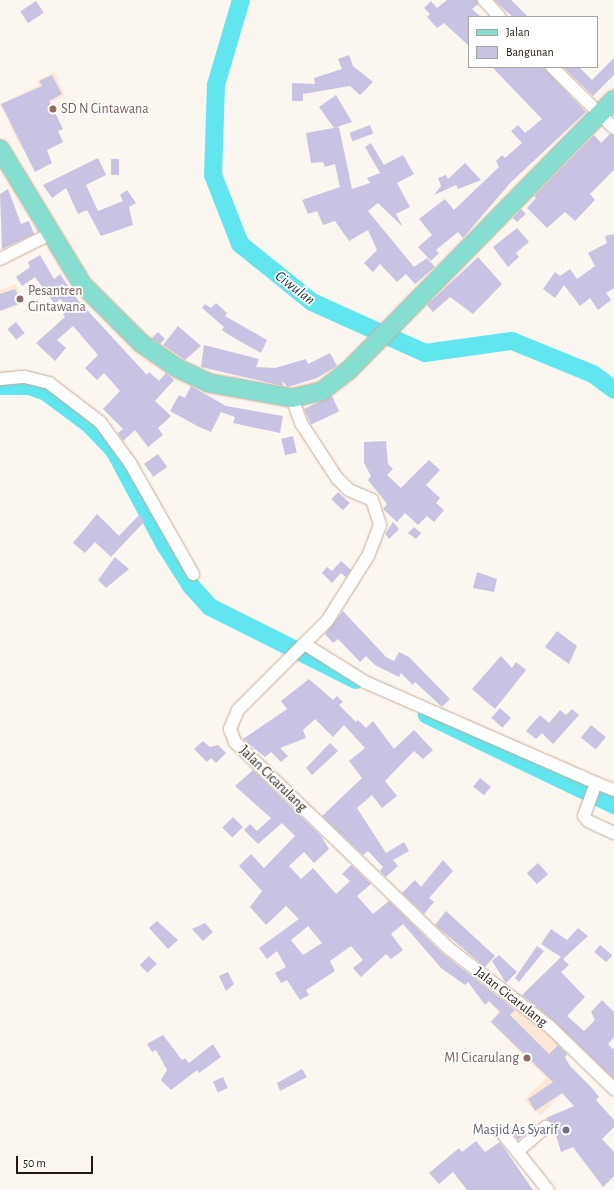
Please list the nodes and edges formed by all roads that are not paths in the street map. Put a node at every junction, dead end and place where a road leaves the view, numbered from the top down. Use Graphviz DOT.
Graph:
graph roads {
  1 [pos="484,0"];
  2 [pos="499,16"];
  3 [pos="553,68"];
  4 [pos="614,99"];
  5 [pos="600,113"];
  6 [pos="614,128"];
  7 [pos="0,150"];
  8 [pos="48,234"];
  9 [pos="0,259"];
  10 [pos="0,379"];
  11 [pos="292,398"];
  12 [pos="193,574"];
  13 [pos="303,647"];
  14 [pos="595,788"];
  15 [pos="614,790"];
  16 [pos="614,833"];
  17 [pos="614,1089"];
  18 [pos="546,1127"];
  19 [pos="504,1135"];
  20 [pos="518,1151"];
  21 [pos="548,1190"];
  1 -- 2 [label="street"];
  3 -- 5 [label="street"];
  4 -- 5 [label="main road"];
  5 -- 6 [label="street"];
  5 -- 11 [label="main road"];
  7 -- 8 [label="main road"];
  8 -- 9 [label="street"];
  8 -- 11 [label="main road"];
  10 -- 12 [label="street"];
  11 -- 13 [label="street, Jalan Cicarulang"];
  13 -- 14 [label="street"];
  13 -- 17 [label="street, Jalan Cicarulang"];
  14 -- 15 [label="street"];
  14 -- 16 [label="street"];
  18 -- 20 [label="street"];
  19 -- 20 [label="street"];
  20 -- 21 [label="street"];
}
